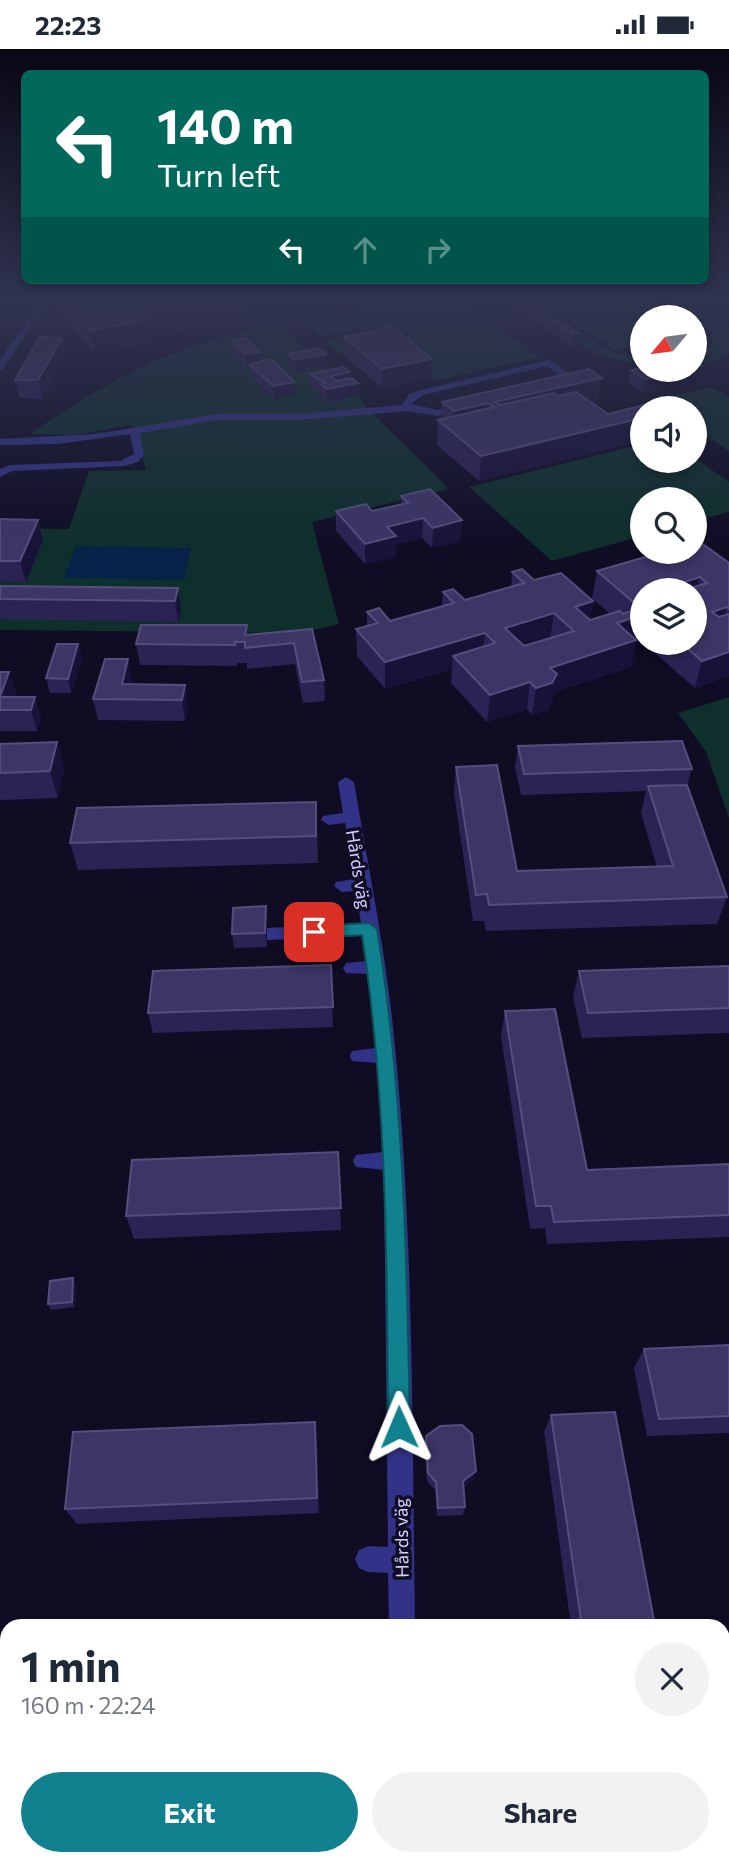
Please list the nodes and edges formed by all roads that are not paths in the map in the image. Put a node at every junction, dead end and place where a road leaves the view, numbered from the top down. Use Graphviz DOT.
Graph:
graph roads {
  1 [pos="464,383"];
  2 [pos="566,383"];
  3 [pos="547,387"];
  4 [pos="479,403"];
  5 [pos="408,408"];
  6 [pos="135,431"];
  7 [pos="0,442"];
  8 [pos="0,474"];
  9 [pos="346,782"];
  10 [pos="351,817"];
  11 [pos="330,820"];
  12 [pos="369,929"];
  13 [pos="267,934"];
  14 [pos="375,967"];
  15 [pos="352,968"];
  16 [pos="386,1055"];
  17 [pos="359,1056"];
  18 [pos="363,1161"];
  19 [pos="392,1161"];
  20 [pos="368,1559"];
  21 [pos="401,1561"];
  22 [pos="402,1619"];
  1 -- 5 [label="street"];
  2 -- 3 [label="street"];
  4 -- 5 [label="street"];
  5 -- 6 [label="street"];
  6 -- 7 [label="street"];
  6 -- 8 [label="street"];
  9 -- 10 [label="street, Hårds väg"];
  10 -- 11 [label="street"];
  10 -- 12 [label="street, Hårds väg"];
  12 -- 13 [label="street"];
  12 -- 14 [label="street, Hårds väg"];
  14 -- 15 [label="street"];
  14 -- 16 [label="street, Hårds väg"];
  16 -- 17 [label="street"];
  16 -- 19 [label="street, Hårds väg"];
  18 -- 19 [label="street"];
  19 -- 21 [label="street, Hårds väg"];
  20 -- 21 [label="street"];
  21 -- 22 [label="street, Hårds väg"];
}
